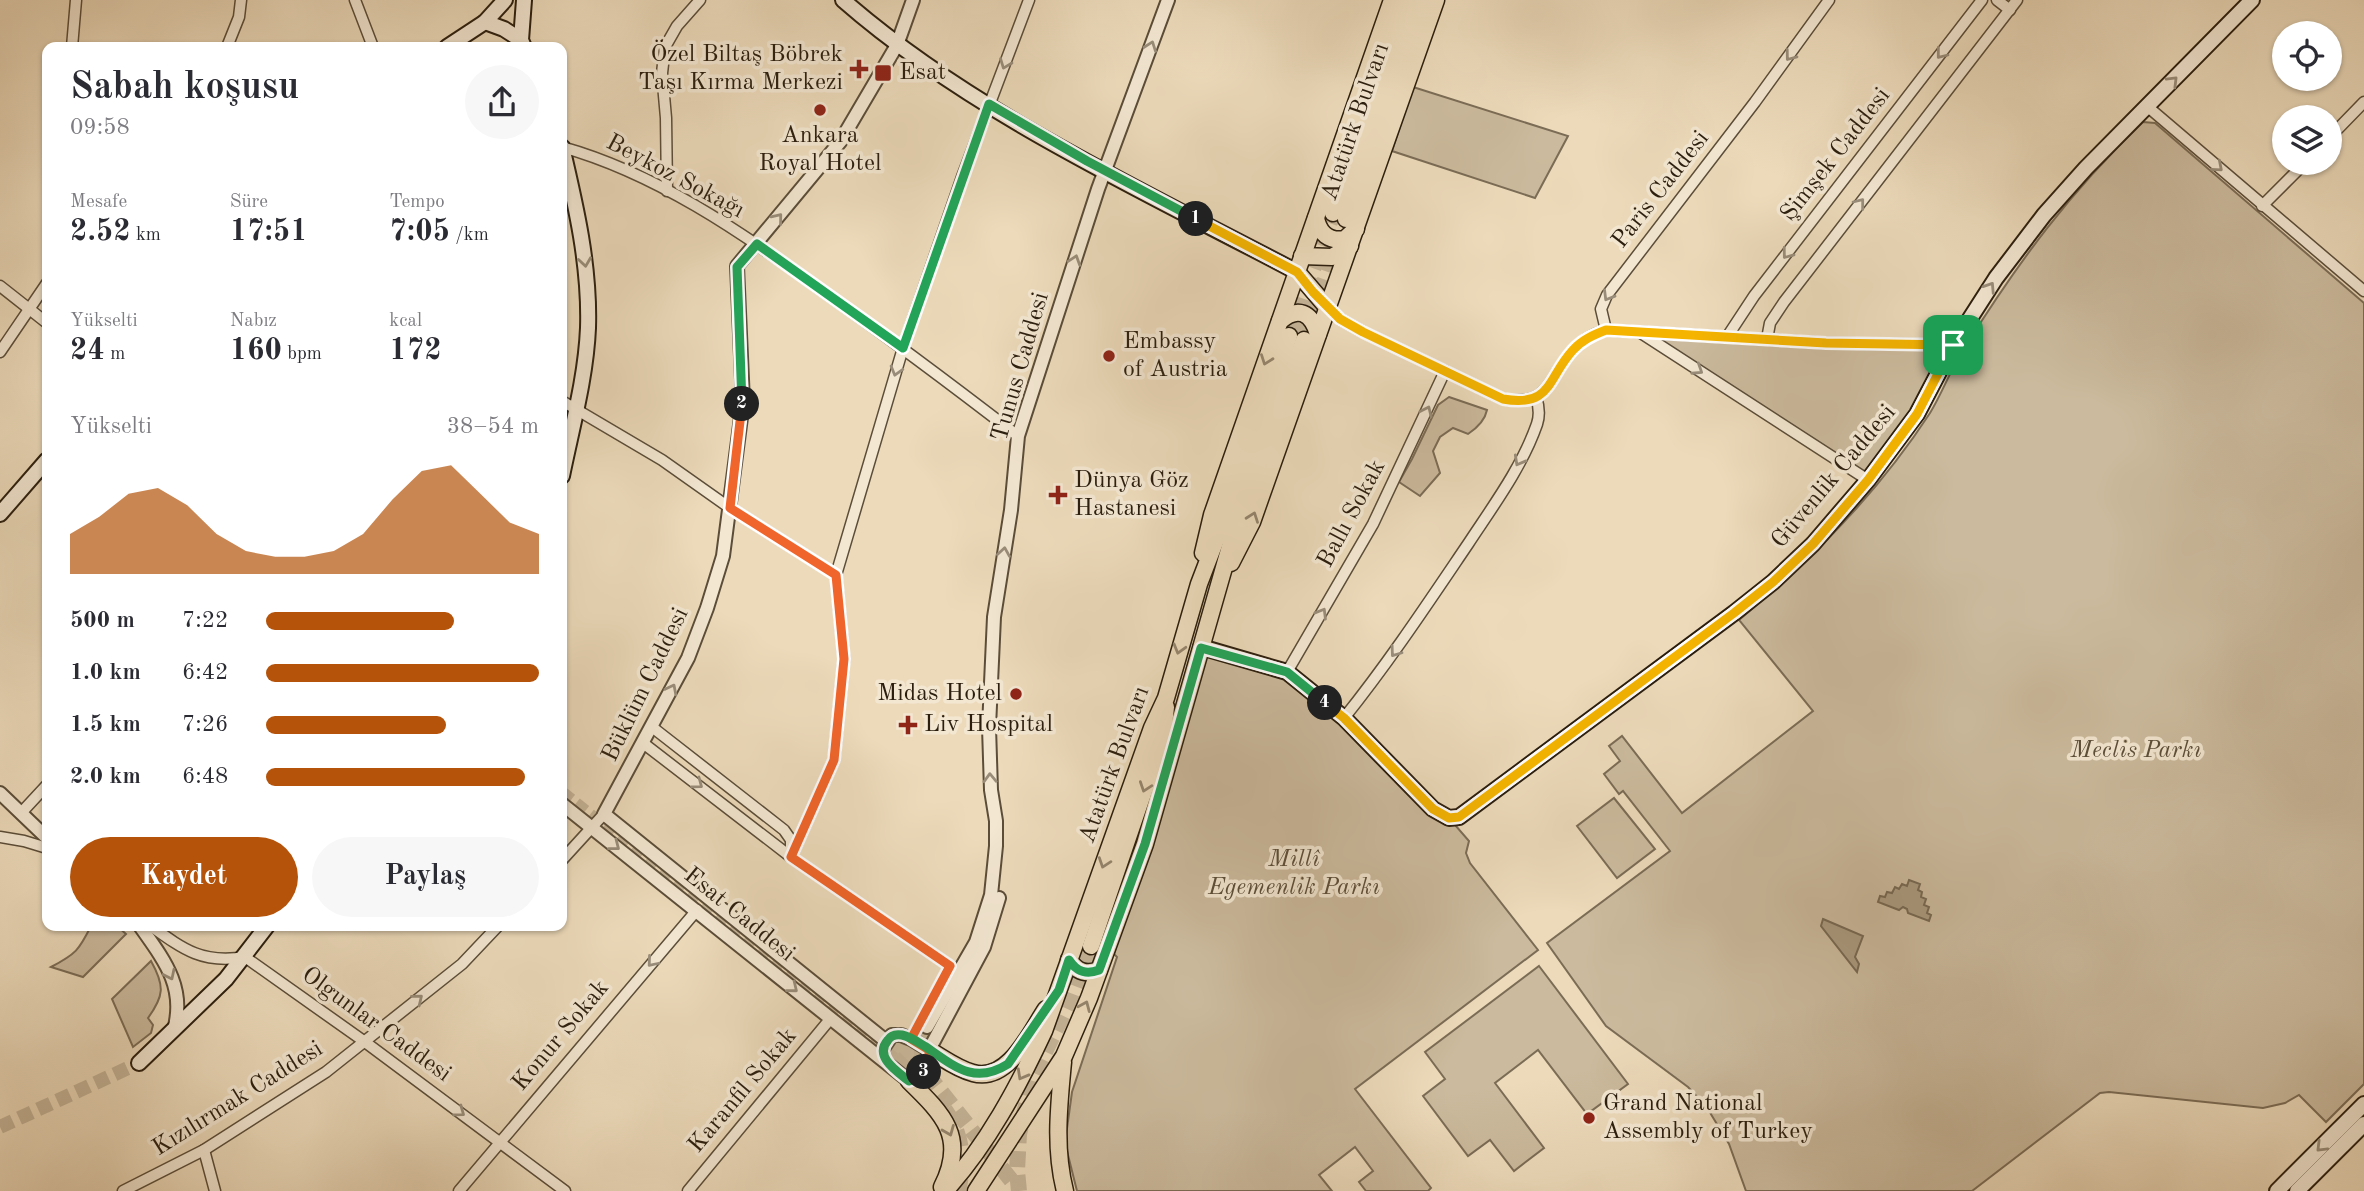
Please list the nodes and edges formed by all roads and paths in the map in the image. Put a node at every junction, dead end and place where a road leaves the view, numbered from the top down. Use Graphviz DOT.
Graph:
graph roads {
  1 [pos="76,0"];
  2 [pos="241,0"];
  3 [pos="355,0"];
  4 [pos="505,0"];
  5 [pos="524,0"];
  6 [pos="700,0"];
  7 [pos="843,0"];
  8 [pos="913,0"];
  9 [pos="1029,0"];
  10 [pos="1168,0"];
  11 [pos="1392,0"];
  12 [pos="1407,0"];
  13 [pos="1423,0"];
  14 [pos="1436,0"];
  15 [pos="1829,0"];
  16 [pos="1982,0"];
  17 [pos="1997,0"];
  18 [pos="2017,0"];
  19 [pos="2252,0"];
  20 [pos="2010,10"];
  21 [pos="485,22"];
  22 [pos="72,42"];
  23 [pos="229,42"];
  24 [pos="371,42"];
  25 [pos="455,42"];
  26 [pos="520,42"];
  27 [pos="523,42"];
  28 [pos="897,45"];
  29 [pos="2364,102"];
  30 [pos="989,104"];
  31 [pos="2148,107"];
  32 [pos="2342,125"];
  33 [pos="567,148"];
  34 [pos="567,169"];
  35 [pos="1105,170"];
  36 [pos="2293,175"];
  37 [pos="667,191"];
  38 [pos="2263,206"];
  39 [pos="1317,218"];
  40 [pos="1345,220"];
  41 [pos="757,244"];
  42 [pos="1350,246"];
  43 [pos="1302,256"];
  44 [pos="1297,272"];
  45 [pos="0,286"];
  46 [pos="42,291"];
  47 [pos="2364,292"];
  48 [pos="1327,307"];
  49 [pos="31,309"];
  50 [pos="42,319"];
  51 [pos="1280,321"];
  52 [pos="1606,330"];
  53 [pos="1641,333"];
  54 [pos="1304,336"];
  55 [pos="1727,337"];
  56 [pos="1767,339"];
  57 [pos="1953,345"];
  58 [pos="903,348"];
  59 [pos="0,352"];
  60 [pos="1445,371"];
  61 [pos="1536,397"];
  62 [pos="567,403"];
  63 [pos="577,408"];
  64 [pos="1018,436"];
  65 [pos="567,453"];
  66 [pos="42,466"];
  67 [pos="1868,480"];
  68 [pos="730,508"];
  69 [pos="0,514"];
  70 [pos="836,575"];
  71 [pos="1199,584"];
  72 [pos="1201,648"];
  73 [pos="1287,672"];
  74 [pos="1166,698"];
  75 [pos="1344,718"];
  76 [pos="652,727"];
  77 [pos="643,743"];
  78 [pos="729,786"];
  79 [pos="42,790"];
  80 [pos="0,793"];
  81 [pos="719,800"];
  82 [pos="567,808"];
  83 [pos="21,813"];
  84 [pos="604,814"];
  85 [pos="593,828"];
  86 [pos="42,833"];
  87 [pos="0,837"];
  88 [pos="42,846"];
  89 [pos="996,846"];
  90 [pos="567,855"];
  91 [pos="791,857"];
  92 [pos="697,910"];
  93 [pos="143,931"];
  94 [pos="159,931"];
  95 [pos="263,931"];
  96 [pos="493,931"];
  97 [pos="1091,947"];
  98 [pos="245,957"];
  99 [pos="1069,960"];
  100 [pos="1099,970"];
  101 [pos="1059,990"];
  102 [pos="831,1018"];
  103 [pos="927,1027"];
  104 [pos="174,1030"];
  105 [pos="911,1039"];
  106 [pos="886,1041"];
  107 [pos="365,1042"];
  108 [pos="929,1050"];
  109 [pos="1064,1056"];
  110 [pos="137,1060"];
  111 [pos="888,1064"];
  112 [pos="909,1081"];
  113 [pos="2364,1104"];
  114 [pos="2364,1124"];
  115 [pos="500,1141"];
  116 [pos="204,1150"];
  117 [pos="123,1191"];
  118 [pos="215,1191"];
  119 [pos="459,1191"];
  120 [pos="565,1191"];
  121 [pos="688,1191"];
  122 [pos="939,1191"];
  123 [pos="945,1191"];
  124 [pos="976,1191"];
  125 [pos="1065,1191"];
  126 [pos="2277,1191"];
  127 [pos="2297,1191"];
  1 -- 22 [label="street"];
  2 -- 23 [label="street"];
  3 -- 24 [label="street"];
  4 -- 21 [label="main road"];
  5 -- 27 [label="main road"];
  6 -- 37 [label="street"];
  7 -- 28 [label="main road"];
  8 -- 28 [label="street, Büklüm Caddesi"];
  9 -- 30 [label="street, one-way"];
  35 -- 10 [label="street, Tunus Caddesi, one-way"];
  11 -- 39 [label="main road"];
  12 -- 40 [label="main road, Atatürk Bulvarı"];
  13 -- 40 [label="main road, Atatürk Bulvarı"];
  14 -- 40 [label="main road"];
  15 -- 52 [label="street, Paris Caddesi, one-way"];
  16 -- 55 [label="street, Şimşek Caddesi, one-way"];
  17 -- 20 [label="street"];
  18 -- 20 [label="street, Şimşek Caddesi"];
  31 -- 19 [label="main road, Güvenlik Caddesi, one-way"];
  56 -- 20 [label="street, Şimşek Caddesi, one-way"];
  21 -- 25 [label="main road"];
  21 -- 26 [label="main road"];
  28 -- 30 [label="main road"];
  41 -- 28 [label="street, Büklüm Caddesi, one-way"];
  29 -- 32 [label="street"];
  30 -- 35 [label="main road"];
  30 -- 58 [label="street"];
  31 -- 38 [label="street, one-way"];
  57 -- 31 [label="main road, Güvenlik Caddesi, one-way"];
  33 -- 37 [label="street, Beykoz Sokağı"];
  34 -- 63 [label="main road, one-way"];
  35 -- 44 [label="main road"];
  64 -- 35 [label="street, Tunus Caddesi, one-way"];
  36 -- 38 [label="street"];
  37 -- 41 [label="street, Beykoz Sokağı"];
  38 -- 47 [label="street"];
  39 -- 40 [label="main road"];
  39 -- 43 [label="main road"];
  40 -- 42 [label="main road"];
  41 -- 58 [label="street, Beykoz Sokağı"];
  41 -- 68 [label="street, Büklüm Caddesi"];
  42 -- 43 [label="main road"];
  42 -- 48 [label="main road"];
  43 -- 44 [label="main road"];
  44 -- 48 [label="main road"];
  44 -- 51 [label="main road"];
  45 -- 49 [label="street"];
  46 -- 49 [label="street"];
  48 -- 54 [label="main road"];
  48 -- 60 [label="street"];
  49 -- 50 [label="street"];
  49 -- 59 [label="street"];
  51 -- 54 [label="main road"];
  51 -- 71 [label="main road, one-way"];
  52 -- 53 [label="street"];
  52 -- 61 [label="street"];
  53 -- 55 [label="street"];
  53 -- 67 [label="street, one-way"];
  54 -- 71 [label="main road, Atatürk Bulvarı"];
  72 -- 54 [label="main road, Atatürk Bulvarı, one-way"];
  55 -- 56 [label="street"];
  56 -- 57 [label="street"];
  57 -- 67 [label="main road, Güvenlik Caddesi"];
  58 -- 64 [label="street, Beykoz Sokağı"];
  58 -- 70 [label="street, one-way"];
  60 -- 61 [label="street"];
  73 -- 60 [label="street, Ballı Sokak, one-way"];
  61 -- 75 [label="street, one-way"];
  62 -- 63 [label="street"];
  63 -- 65 [label="main road"];
  63 -- 68 [label="street"];
  89 -- 64 [label="street, Tunus Caddesi, one-way"];
  66 -- 69 [label="main road"];
  67 -- 75 [label="main road, Güvenlik Caddesi"];
  68 -- 70 [label="street"];
  76 -- 68 [label="street, Büklüm Caddesi, one-way"];
  70 -- 91 [label="street"];
  71 -- 74 [label="main road, Atatürk Bulvarı, one-way"];
  72 -- 73 [label="main road"];
  72 -- 100 [label="main road, Atatürk Bulvarı"];
  73 -- 75 [label="main road"];
  74 -- 97 [label="main road, one-way"];
  74 -- 99 [label="main road, Atatürk Bulvarı, one-way"];
  76 -- 77 [label="street, Büklüm Caddesi"];
  76 -- 78 [label="street"];
  77 -- 81 [label="street, one-way"];
  77 -- 84 [label="street, Büklüm Caddesi"];
  78 -- 81 [label="street"];
  78 -- 91 [label="street"];
  79 -- 83 [label="street"];
  80 -- 83 [label="street"];
  81 -- 91 [label="street"];
  82 -- 85 [label="street, Esat Caddesi"];
  83 -- 86 [label="street"];
  84 -- 85 [label="street"];
  84 -- 106 [label="street, Esat Caddesi"];
  85 -- 90 [label="street"];
  85 -- 92 [label="street, Esat Caddesi, one-way"];
  87 -- 88 [label="street"];
  89 -- 103 [label="street, Tunus Caddesi"];
  89 -- 108 [label="street, Tunus Caddesi"];
  91 -- 105 [label="street"];
  92 -- 102 [label="street, Esat Caddesi, one-way"];
  92 -- 115 [label="street, Konur Sokak, one-way"];
  93 -- 104 [label="street, one-way"];
  94 -- 98 [label="street"];
  95 -- 98 [label="main road"];
  107 -- 96 [label="street, Kızılırmak Caddesi, one-way"];
  98 -- 104 [label="main road"];
  98 -- 107 [label="street, Olgunlar Caddesi"];
  99 -- 100 [label="main road"];
  99 -- 101 [label="main road, Atatürk Bulvarı"];
  109 -- 100 [label="main road, Atatürk Bulvarı, one-way"];
  101 -- 108 [label="main road"];
  101 -- 123 [label="main road, Atatürk Bulvarı, one-way"];
  102 -- 111 [label="street, Esat Caddesi"];
  102 -- 121 [label="street, Karanfil Sokak"];
  104 -- 110 [label="main road"];
  105 -- 106 [label="street"];
  105 -- 108 [label="street"];
  106 -- 111 [label="street"];
  107 -- 115 [label="street, Olgunlar Caddesi, one-way"];
  107 -- 116 [label="street, Kızılırmak Caddesi"];
  108 -- 112 [label="street"];
  109 -- 124 [label="main road, Atatürk Bulvarı"];
  109 -- 125 [label="main road"];
  111 -- 112 [label="street, Esat Caddesi"];
  112 -- 122 [label="main road, one-way"];
  113 -- 126 [label="main road, one-way"];
  114 -- 127 [label="main road"];
  115 -- 119 [label="street, Konur Sokak"];
  115 -- 120 [label="street, Olgunlar Caddesi"];
  116 -- 117 [label="street, Kızılırmak Caddesi"];
  116 -- 118 [label="street"];
}
